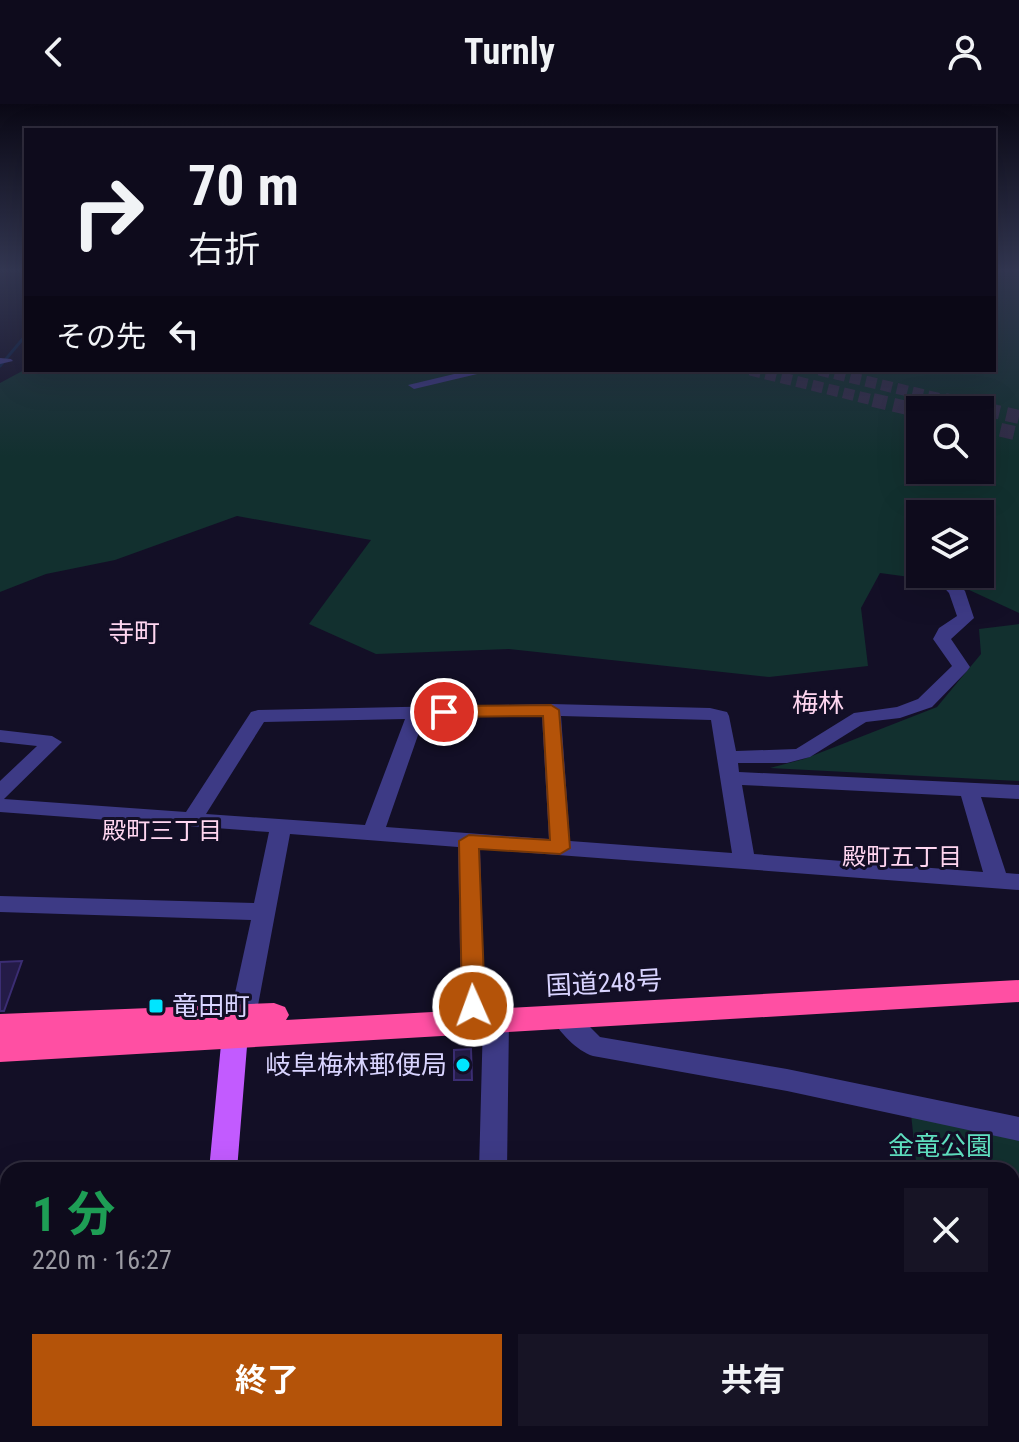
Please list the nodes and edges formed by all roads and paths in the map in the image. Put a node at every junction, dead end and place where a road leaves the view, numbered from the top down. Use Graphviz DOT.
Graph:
graph roads {
  1 [pos="478,372"];
  2 [pos="414,385"];
  3 [pos="954,588"];
  4 [pos="551,710"];
  5 [pos="417,712"];
  6 [pos="0,736"];
  7 [pos="728,767"];
  8 [pos="969,790"];
  9 [pos="1019,792"];
  10 [pos="0,793"];
  11 [pos="0,805"];
  12 [pos="192,820"];
  13 [pos="281,828"];
  14 [pos="372,835"];
  15 [pos="469,841"];
  16 [pos="560,848"];
  17 [pos="744,861"];
  18 [pos="1008,881"];
  19 [pos="0,904"];
  20 [pos="264,912"];
  21 [pos="1019,977"];
  22 [pos="1019,991"];
  23 [pos="485,1014"];
  24 [pos="564,1017"];
  25 [pos="0,1026"];
  26 [pos="242,1028"];
  27 [pos="0,1049"];
  28 [pos="1019,1129"];
  29 [pos="224,1162"];
  30 [pos="237,1162"];
  31 [pos="493,1162"];
  1 -- 2 [label="street"];
  3 -- 7 [label="street"];
  4 -- 5 [label="street"];
  4 -- 7 [label="street"];
  4 -- 16 [label="street"];
  5 -- 12 [label="street"];
  5 -- 14 [label="street"];
  6 -- 10 [label="street"];
  7 -- 8 [label="street"];
  7 -- 17 [label="street"];
  8 -- 9 [label="street"];
  8 -- 18 [label="street"];
  11 -- 12 [label="street"];
  12 -- 13 [label="street"];
  13 -- 14 [label="street"];
  13 -- 20 [label="street"];
  14 -- 15 [label="street"];
  15 -- 16 [label="street"];
  15 -- 23 [label="street"];
  16 -- 17 [label="street"];
  17 -- 18 [label="street"];
  19 -- 20 [label="street"];
  20 -- 26 [label="street"];
  21 -- 23 [label="highway, 国道248号"];
  22 -- 24 [label="highway, 国道248号"];
  23 -- 24 [label="highway, 国道248号"];
  23 -- 26 [label="highway, 国道248号"];
  23 -- 31 [label="street"];
  24 -- 28 [label="street"];
  25 -- 26 [label="highway, 国道248号"];
  26 -- 27 [label="highway, 国道248号"];
  26 -- 29 [label="main road"];
  26 -- 30 [label="main road"];
}
